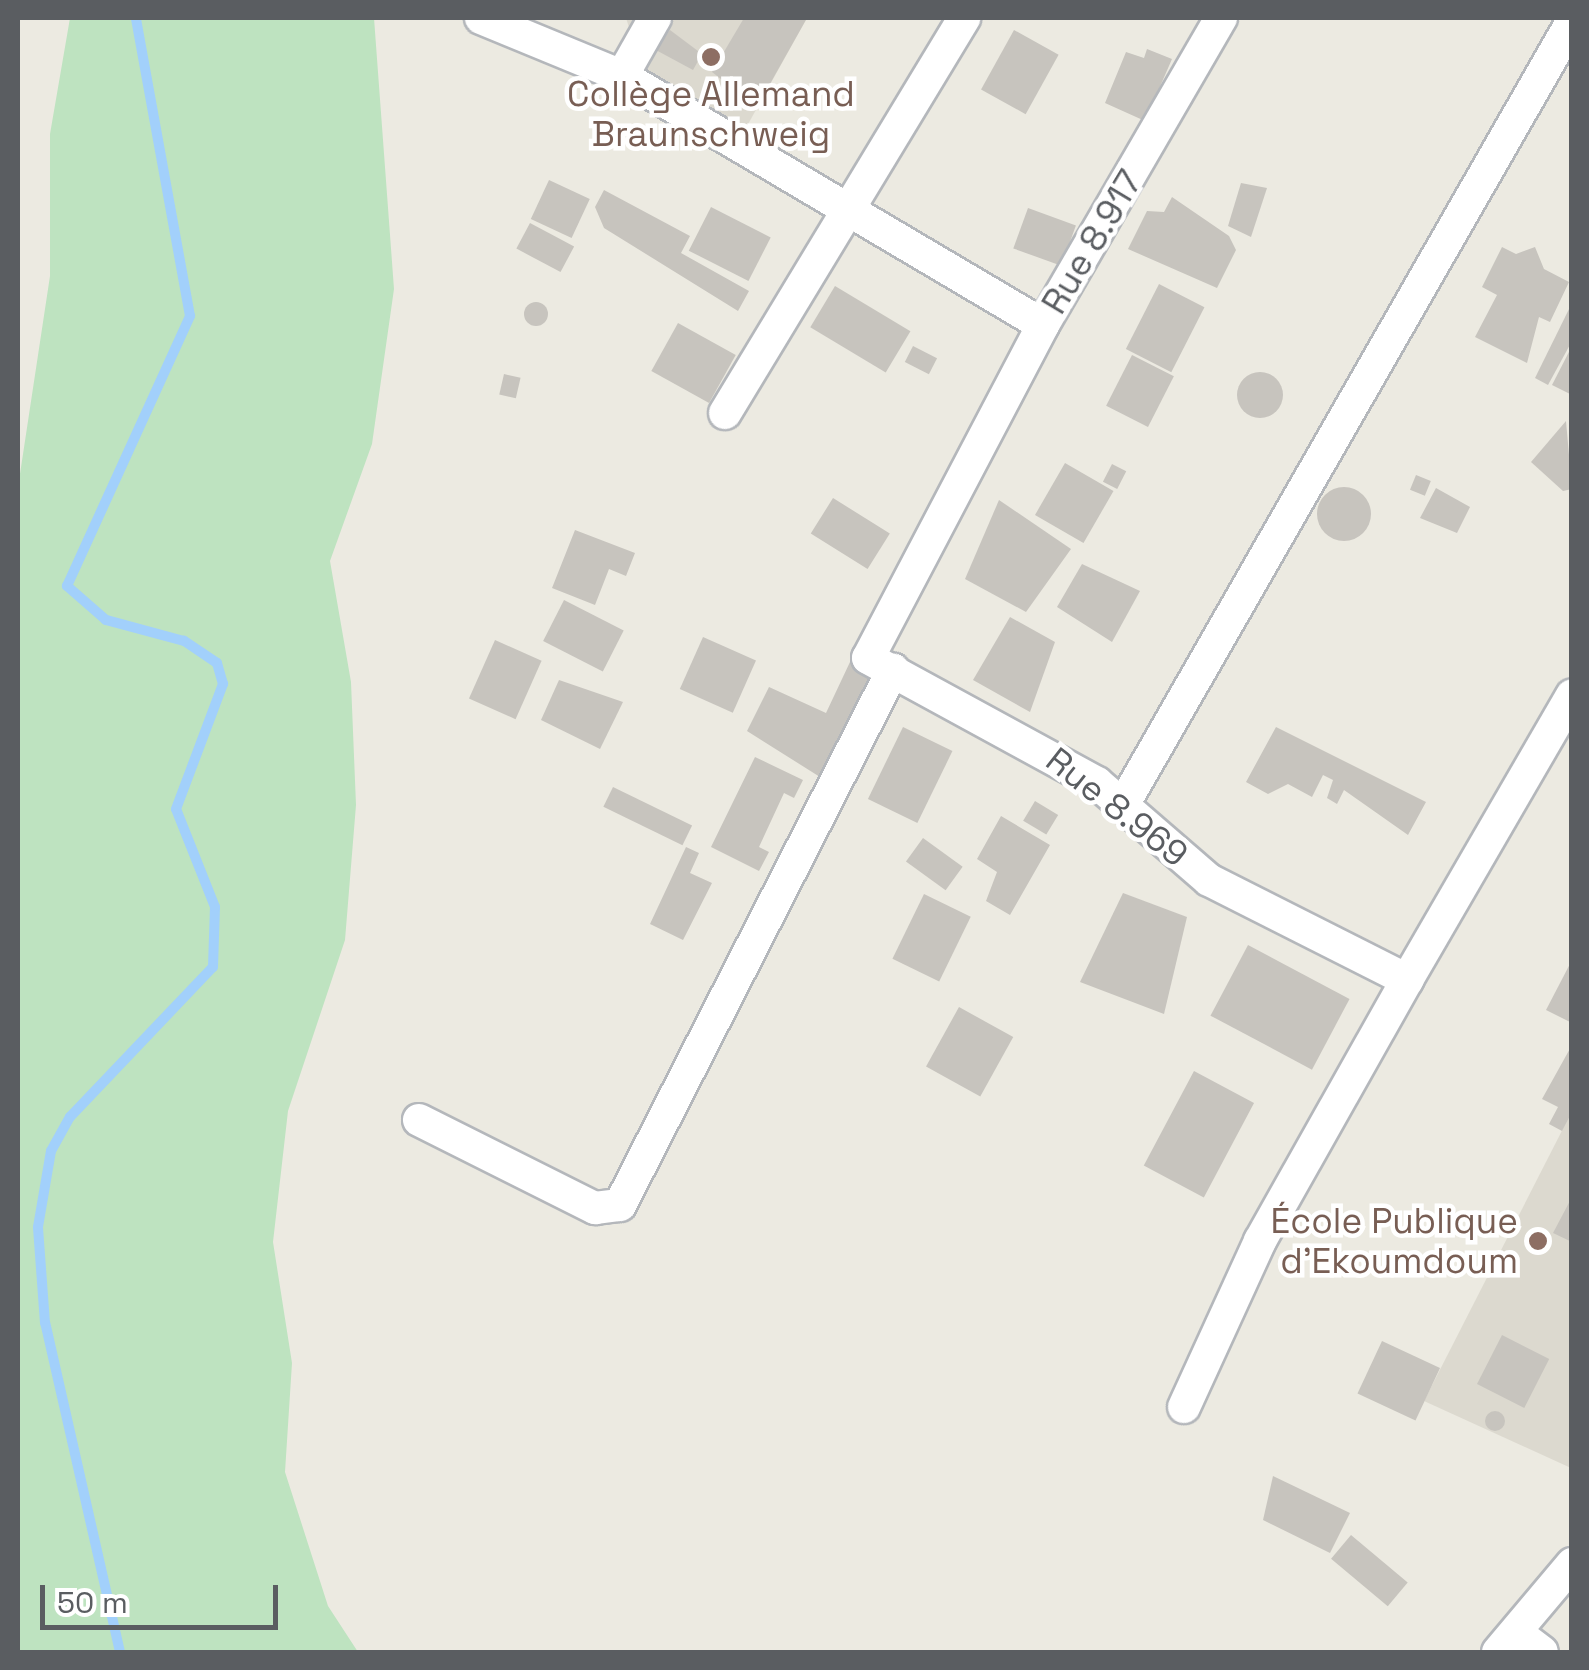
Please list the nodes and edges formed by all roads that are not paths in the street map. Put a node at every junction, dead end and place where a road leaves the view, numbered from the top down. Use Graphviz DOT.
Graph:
graph roads {
  1 [pos="481,18"];
  2 [pos="655,18"];
  3 [pos="964,18"];
  4 [pos="1221,18"];
  5 [pos="1572,22"];
  6 [pos="622,76"];
  7 [pos="847,217"];
  8 [pos="1043,325"];
  9 [pos="725,413"];
  10 [pos="893,670"];
  11 [pos="1572,695"];
  12 [pos="1123,805"];
  13 [pos="1407,980"];
  14 [pos="419,1120"];
  15 [pos="1184,1407"];
  16 [pos="1572,1564"];
  17 [pos="1519,1646"];
  1 -- 6 [label="street, Rue 8.917"];
  2 -- 6 [label="street"];
  3 -- 7 [label="street"];
  4 -- 8 [label="street, Rue 8.917"];
  5 -- 12 [label="street"];
  6 -- 7 [label="street, Rue 8.917"];
  7 -- 8 [label="street, Rue 8.917"];
  7 -- 9 [label="street"];
  8 -- 10 [label="street"];
  10 -- 12 [label="street, Rue 8.969"];
  10 -- 14 [label="street"];
  11 -- 13 [label="street"];
  12 -- 13 [label="street, Rue 8.969"];
  13 -- 15 [label="street"];
  16 -- 17 [label="street"];
}
